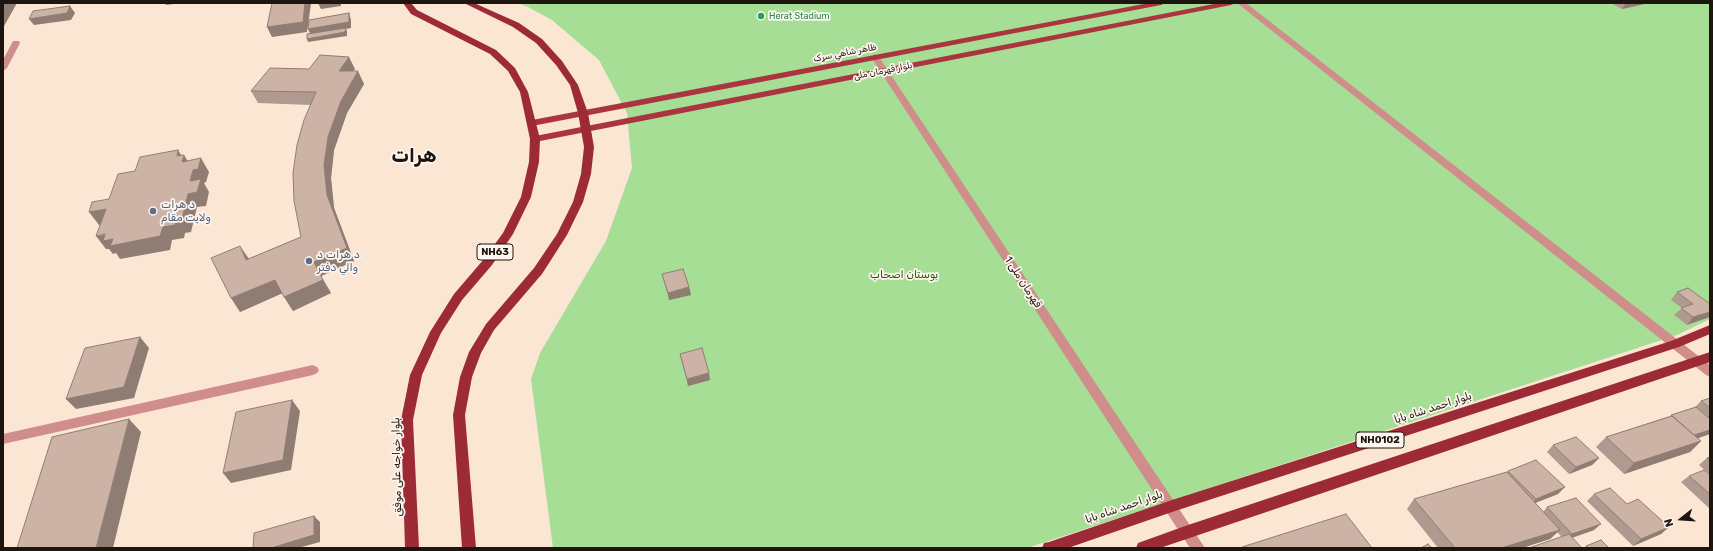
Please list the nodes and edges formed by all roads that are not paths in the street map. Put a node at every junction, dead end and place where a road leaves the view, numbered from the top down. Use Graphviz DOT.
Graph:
graph roads {
  1 [pos="407,3"];
  2 [pos="468,3"];
  3 [pos="1161,3"];
  4 [pos="1231,3"];
  5 [pos="1241,3"];
  6 [pos="16,44"];
  7 [pos="875,58"];
  8 [pos="3,68"];
  9 [pos="884,71"];
  10 [pos="583,113"];
  11 [pos="532,123"];
  12 [pos="586,129"];
  13 [pos="535,139"];
  14 [pos="1710,329"];
  15 [pos="1675,344"];
  16 [pos="1704,360"];
  17 [pos="313,370"];
  18 [pos="1710,372"];
  19 [pos="3,439"];
  20 [pos="1172,506"];
  21 [pos="1188,532"];
  22 [pos="412,548"];
  23 [pos="469,548"];
  24 [pos="1049,548"];
  25 [pos="1143,548"];
  26 [pos="1198,548"];
  1 -- 11 [label="highway, بلوار خواجه علی موفق / NH63"];
  2 -- 10 [label="highway"];
  3 -- 7 [label="main road, ظاهر شاهي سړک"];
  4 -- 9 [label="main road, بلوار قهرمان ملی"];
  5 -- 15 [label="street"];
  6 -- 8 [label="street"];
  7 -- 9 [label="street, قهرمان ملی 1"];
  7 -- 10 [label="main road, ظاهر شاهي سړک"];
  9 -- 12 [label="main road, بلوار قهرمان ملی"];
  9 -- 20 [label="street, قهرمان ملی 1"];
  10 -- 11 [label="main road, ظاهر شاهي سړک"];
  10 -- 12 [label="highway"];
  11 -- 13 [label="highway, بلوار خواجه علی موفق / NH63"];
  12 -- 13 [label="main road, بلوار قهرمان ملی"];
  12 -- 23 [label="highway"];
  13 -- 22 [label="highway, بلوار خواجه علی موفق / NH63"];
  14 -- 15 [label="highway, بلوار احمد شاه بابا / NH0102"];
  15 -- 16 [label="street"];
  15 -- 20 [label="highway, بلوار احمد شاه بابا / NH0102"];
  16 -- 18 [label="street"];
  16 -- 21 [label="highway, NH0102"];
  17 -- 19 [label="street"];
  20 -- 21 [label="street, قهرمان ملی 1"];
  20 -- 24 [label="highway, بلوار احمد شاه بابا / NH0102"];
  21 -- 25 [label="highway, NH0102"];
  21 -- 26 [label="street, قهرمان ملی 1"];
}
